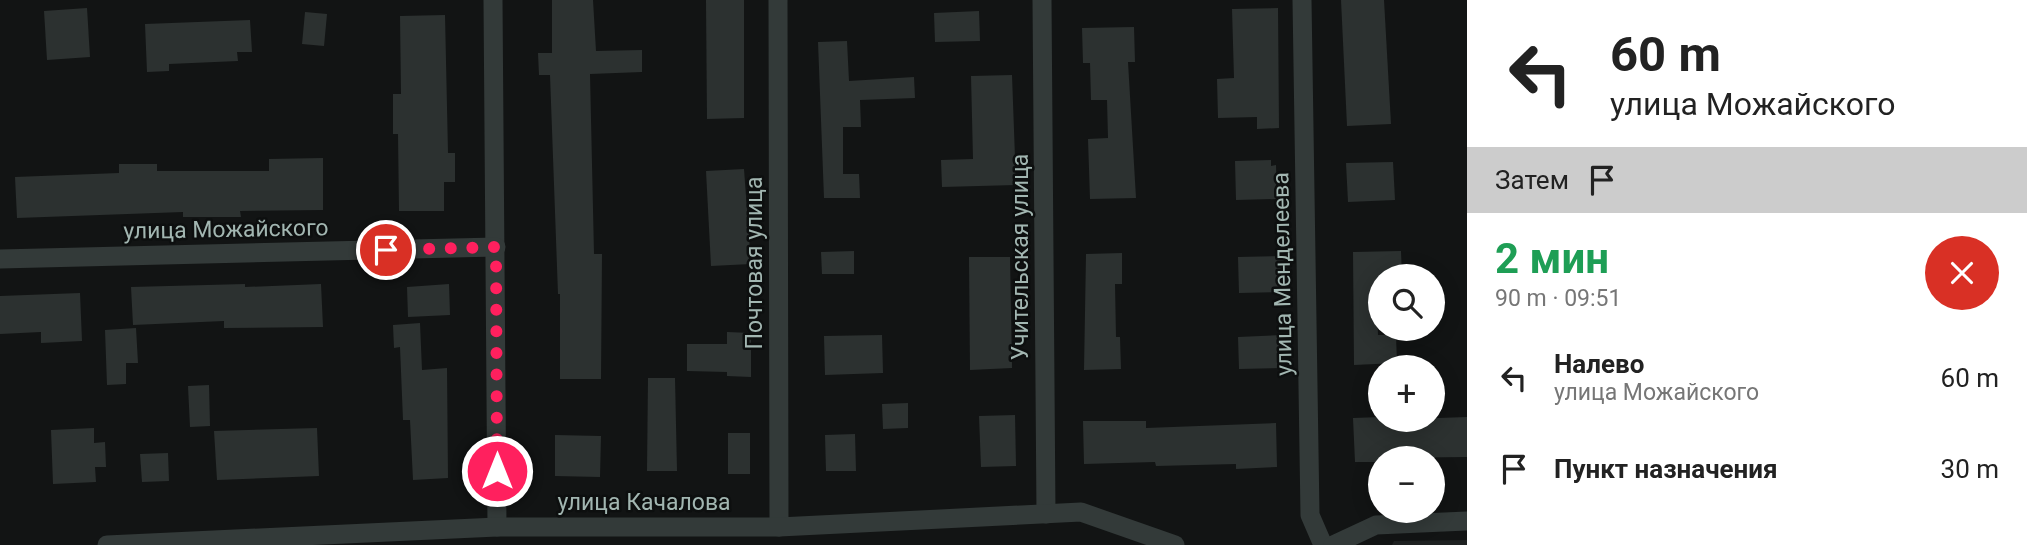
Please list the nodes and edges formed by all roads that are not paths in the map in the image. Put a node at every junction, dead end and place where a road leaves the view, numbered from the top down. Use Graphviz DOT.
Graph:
graph roads {
  1 [pos="493,0"];
  2 [pos="778,0"];
  3 [pos="1042,0"];
  4 [pos="1302,0"];
  5 [pos="496,247"];
  6 [pos="0,259"];
  7 [pos="1046,514"];
  8 [pos="1467,521"];
  9 [pos="497,527"];
  10 [pos="779,527"];
  11 [pos="107,545"];
  12 [pos="1175,545"];
  13 [pos="1323,545"];
  14 [pos="1334,545"];
  1 -- 5 [label="street"];
  2 -- 10 [label="street, Почтовая улица"];
  3 -- 7 [label="street, Учительская улица"];
  4 -- 13 [label="street, улица Менделеева"];
  5 -- 6 [label="street, улица Можайского"];
  5 -- 9 [label="street"];
  7 -- 10 [label="street, улица Качалова"];
  7 -- 12 [label="street, улица Качалова"];
  8 -- 14 [label="street"];
  9 -- 10 [label="street, улица Качалова"];
  9 -- 11 [label="street, улица Качалова"];
}
